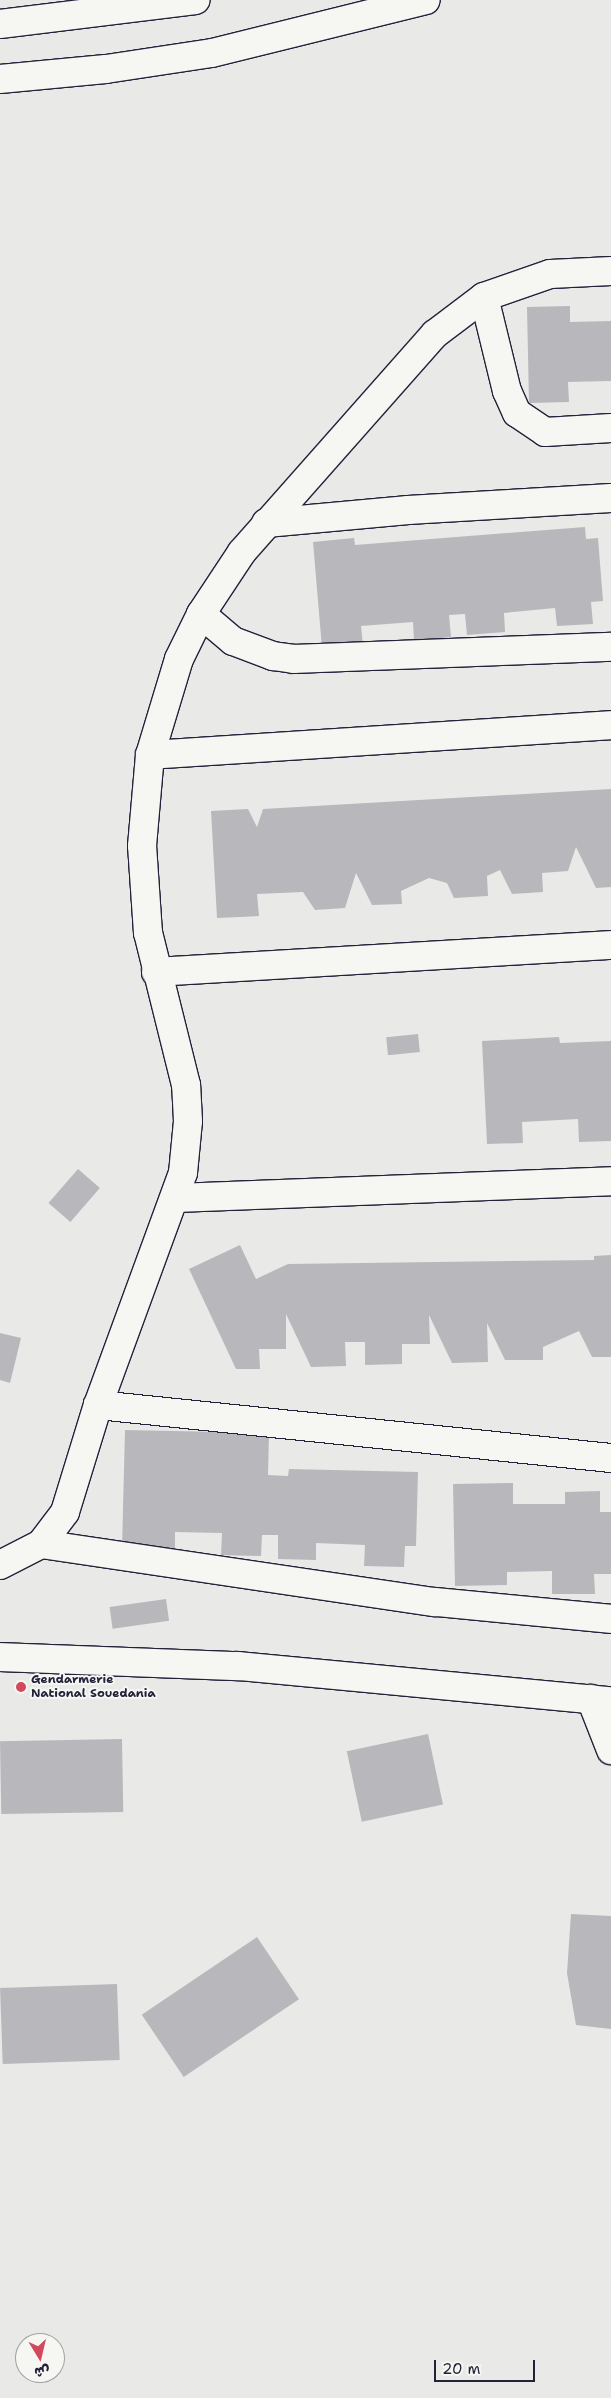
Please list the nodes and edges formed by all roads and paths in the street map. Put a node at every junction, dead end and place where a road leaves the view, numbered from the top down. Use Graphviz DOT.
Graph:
graph roads {
  1 [pos="196,0"];
  2 [pos="426,0"];
  3 [pos="0,24"];
  4 [pos="0,79"];
  5 [pos="611,271"];
  6 [pos="484,297"];
  7 [pos="611,428"];
  8 [pos="611,498"];
  9 [pos="266,523"];
  10 [pos="200,614"];
  11 [pos="611,647"];
  12 [pos="611,725"];
  13 [pos="150,755"];
  14 [pos="611,945"];
  15 [pos="156,972"];
  16 [pos="611,1181"];
  17 [pos="177,1198"];
  18 [pos="98,1405"];
  19 [pos="611,1458"];
  20 [pos="41,1544"];
  21 [pos="0,1565"];
  22 [pos="611,1619"];
  23 [pos="0,1657"];
  24 [pos="601,1700"];
  25 [pos="611,1750"];
  1 -- 3 [label="street"];
  2 -- 4 [label="street"];
  5 -- 6 [label="street"];
  6 -- 7 [label="street"];
  6 -- 9 [label="street"];
  8 -- 9 [label="street"];
  9 -- 10 [label="street"];
  10 -- 11 [label="street"];
  10 -- 13 [label="street"];
  12 -- 13 [label="street"];
  13 -- 15 [label="street"];
  14 -- 15 [label="street"];
  15 -- 17 [label="street"];
  16 -- 17 [label="street"];
  17 -- 18 [label="street"];
  18 -- 19 [label="street"];
  18 -- 20 [label="street"];
  20 -- 21 [label="street"];
  20 -- 22 [label="street"];
  23 -- 24 [label="street"];
  24 -- 25 [label="street"];
}
